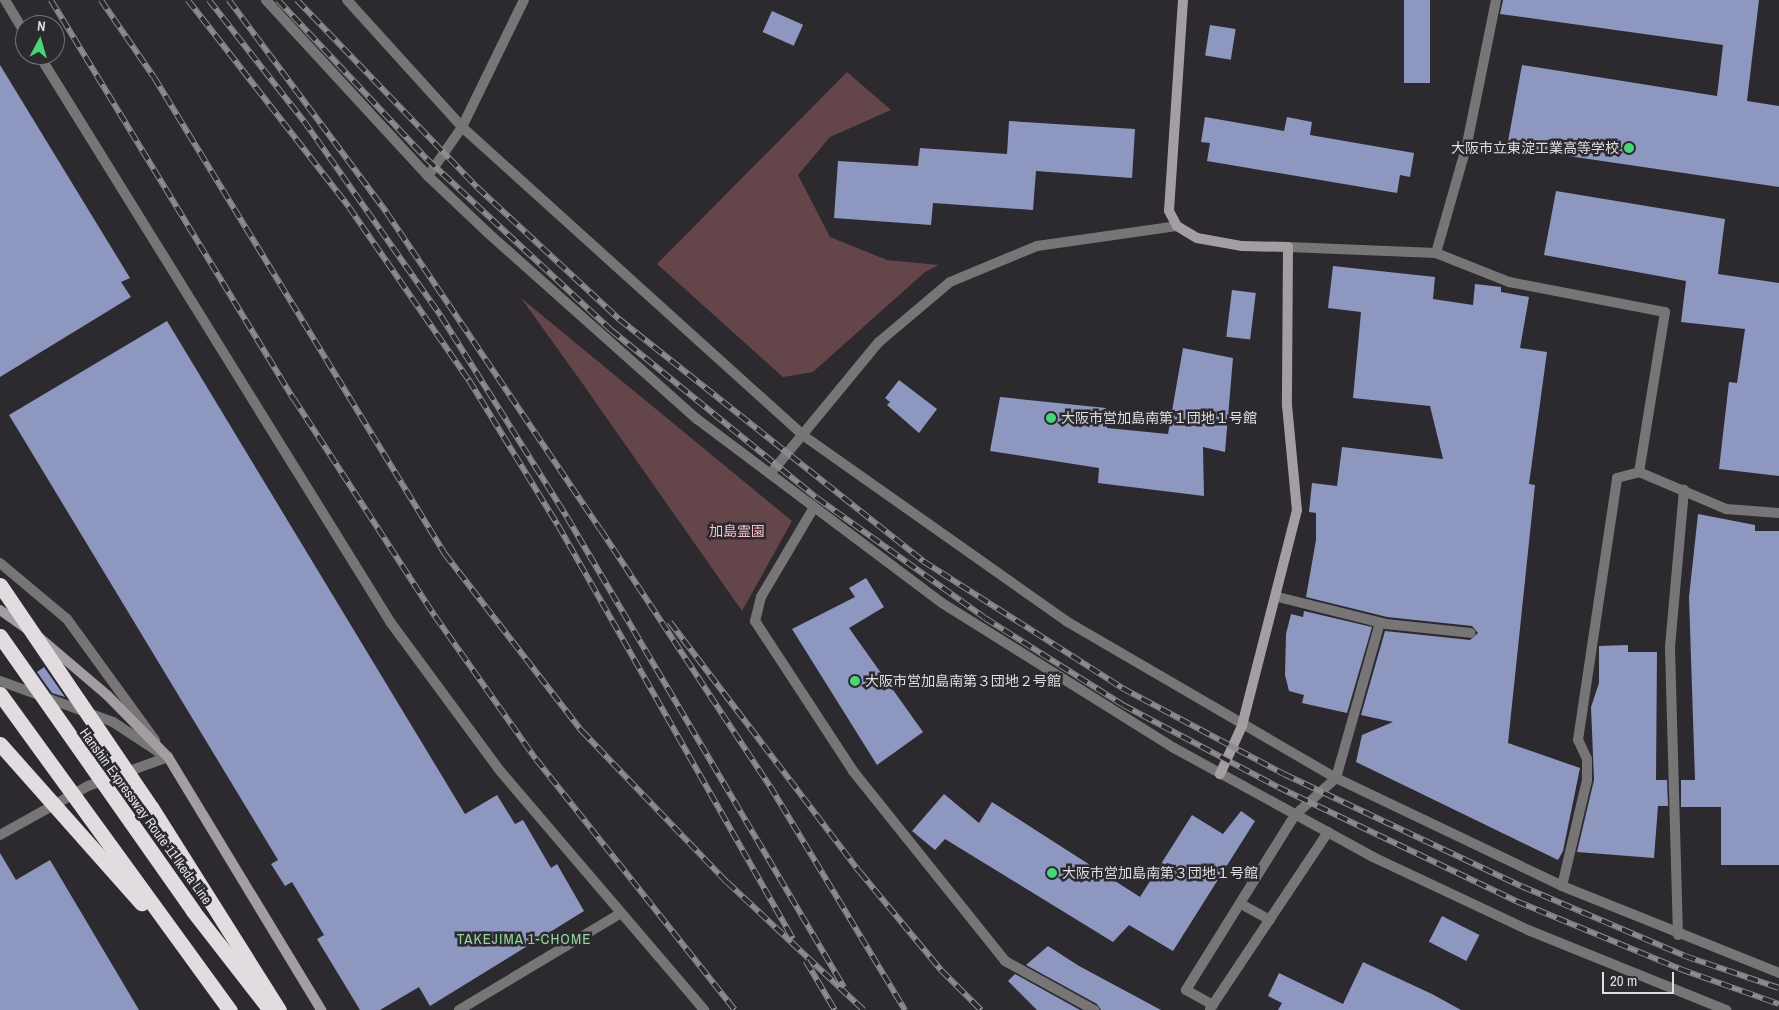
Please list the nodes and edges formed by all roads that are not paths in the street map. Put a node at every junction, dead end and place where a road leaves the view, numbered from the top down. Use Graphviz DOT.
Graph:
graph roads {
  1 [pos="5,0"];
  2 [pos="266,0"];
  3 [pos="347,0"];
  4 [pos="524,0"];
  5 [pos="1183,0"];
  6 [pos="1496,0"];
  7 [pos="15,16"];
  8 [pos="45,65"];
  9 [pos="462,127"];
  10 [pos="428,176"];
  11 [pos="1177,226"];
  12 [pos="1288,247"];
  13 [pos="1436,253"];
  14 [pos="804,436"];
  15 [pos="1639,472"];
  16 [pos="770,474"];
  17 [pos="1684,490"];
  18 [pos="812,509"];
  19 [pos="1779,513"];
  20 [pos="0,563"];
  21 [pos="0,585"];
  22 [pos="1278,597"];
  23 [pos="0,610"];
  24 [pos="1380,623"];
  25 [pos="1471,633"];
  26 [pos="0,636"];
  27 [pos="0,681"];
  28 [pos="0,694"];
  29 [pos="1242,726"];
  30 [pos="0,744"];
  31 [pos="168,757"];
  32 [pos="1220,774"];
  33 [pos="1336,778"];
  34 [pos="1295,815"];
  35 [pos="1328,832"];
  36 [pos="0,835"];
  37 [pos="1562,886"];
  38 [pos="1241,904"];
  39 [pos="621,912"];
  40 [pos="1270,920"];
  41 [pos="1678,935"];
  42 [pos="1779,973"];
  43 [pos="206,978"];
  44 [pos="1211,1008"];
  45 [pos="230,1010"];
  46 [pos="270,1010"];
  47 [pos="280,1010"];
  48 [pos="322,1010"];
  49 [pos="459,1010"];
  50 [pos="704,1010"];
  51 [pos="1094,1010"];
  52 [pos="1726,1010"];
  1 -- 7 [label="street"];
  2 -- 10 [label="street"];
  3 -- 9 [label="street"];
  4 -- 9 [label="street"];
  5 -- 11 [label="street"];
  6 -- 13 [label="street"];
  8 -- 39 [label="street"];
  9 -- 10 [label="street"];
  9 -- 14 [label="street"];
  10 -- 16 [label="street"];
  11 -- 12 [label="street"];
  11 -- 14 [label="street"];
  12 -- 13 [label="street"];
  12 -- 22 [label="street"];
  13 -- 15 [label="street"];
  14 -- 16 [label="street"];
  14 -- 29 [label="street"];
  15 -- 17 [label="street"];
  15 -- 37 [label="street"];
  16 -- 18 [label="street"];
  17 -- 19 [label="street"];
  17 -- 41 [label="street"];
  18 -- 32 [label="street"];
  18 -- 51 [label="street"];
  20 -- 31 [label="street"];
  21 -- 47 [label="highway, bridge"];
  22 -- 24 [label="street"];
  22 -- 29 [label="street"];
  23 -- 31 [label="street"];
  24 -- 25 [label="street"];
  24 -- 33 [label="street"];
  26 -- 46 [label="highway, Hanshin Expressway Route 11 Ikeda Line, bridge"];
  27 -- 31 [label="street"];
  28 -- 43 [label="highway, bridge"];
  29 -- 32 [label="street"];
  29 -- 33 [label="street"];
  30 -- 43 [label="highway, bridge"];
  31 -- 36 [label="street"];
  31 -- 48 [label="street"];
  32 -- 34 [label="street"];
  33 -- 34 [label="street"];
  33 -- 37 [label="street"];
  34 -- 35 [label="street"];
  34 -- 38 [label="street"];
  35 -- 40 [label="street"];
  35 -- 52 [label="street"];
  37 -- 41 [label="street"];
  38 -- 40 [label="street"];
  38 -- 44 [label="street"];
  39 -- 49 [label="street"];
  39 -- 50 [label="street"];
  40 -- 44 [label="street"];
  41 -- 42 [label="street"];
  43 -- 45 [label="highway, bridge"];
}
